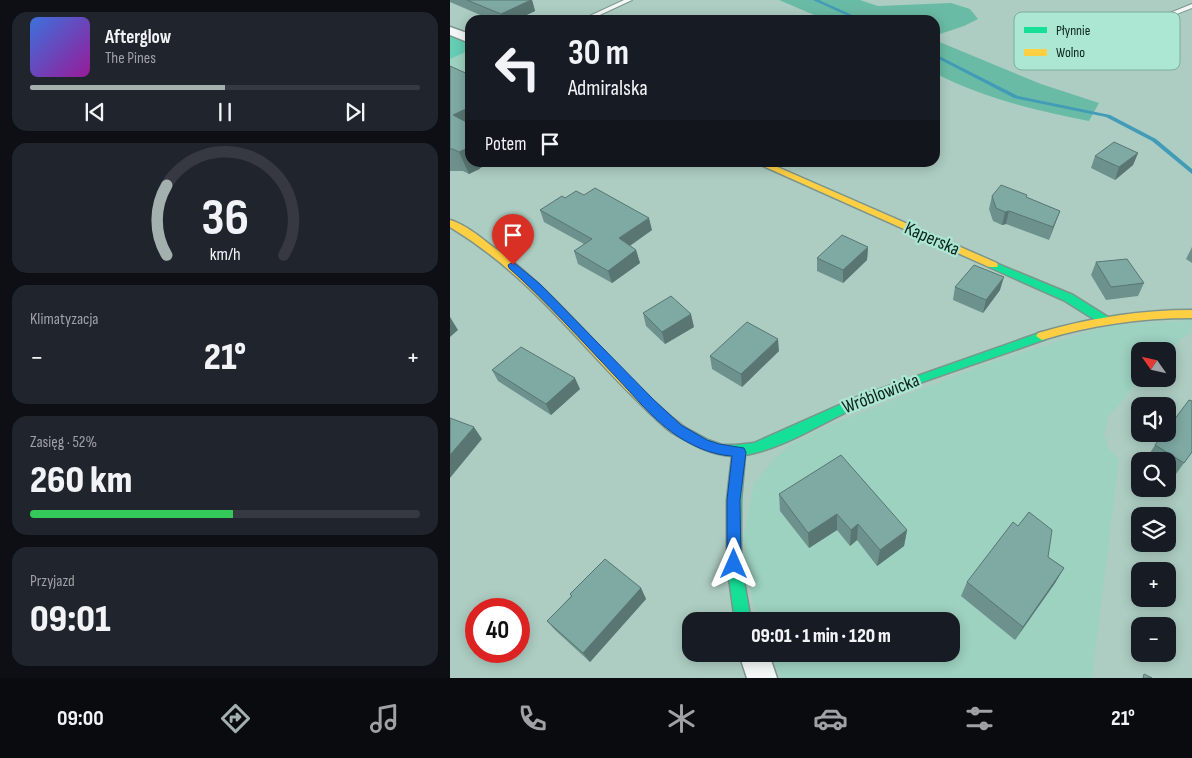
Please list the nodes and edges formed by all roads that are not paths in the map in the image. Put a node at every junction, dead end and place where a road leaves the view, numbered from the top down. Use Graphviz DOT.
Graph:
graph roads {
  1 [pos="629,0"];
  2 [pos="1192,6"];
  3 [pos="1177,12"];
  4 [pos="595,15"];
  5 [pos="450,31"];
  6 [pos="465,38"];
  7 [pos="769,167"];
  8 [pos="450,223"];
  9 [pos="1192,314"];
  10 [pos="1104,320"];
  11 [pos="739,452"];
  12 [pos="742,612"];
  13 [pos="757,662"];
  14 [pos="762,678"];
  1 -- 4 [label="lane"];
  2 -- 3 [label="lane"];
  5 -- 6 [label="street"];
  7 -- 10 [label="street, Kaperska"];
  8 -- 11 [label="street"];
  9 -- 10 [label="street, Wróblowicka"];
  10 -- 11 [label="street, Wróblowicka"];
  11 -- 12 [label="street"];
  13 -- 14 [label="street"];
}
